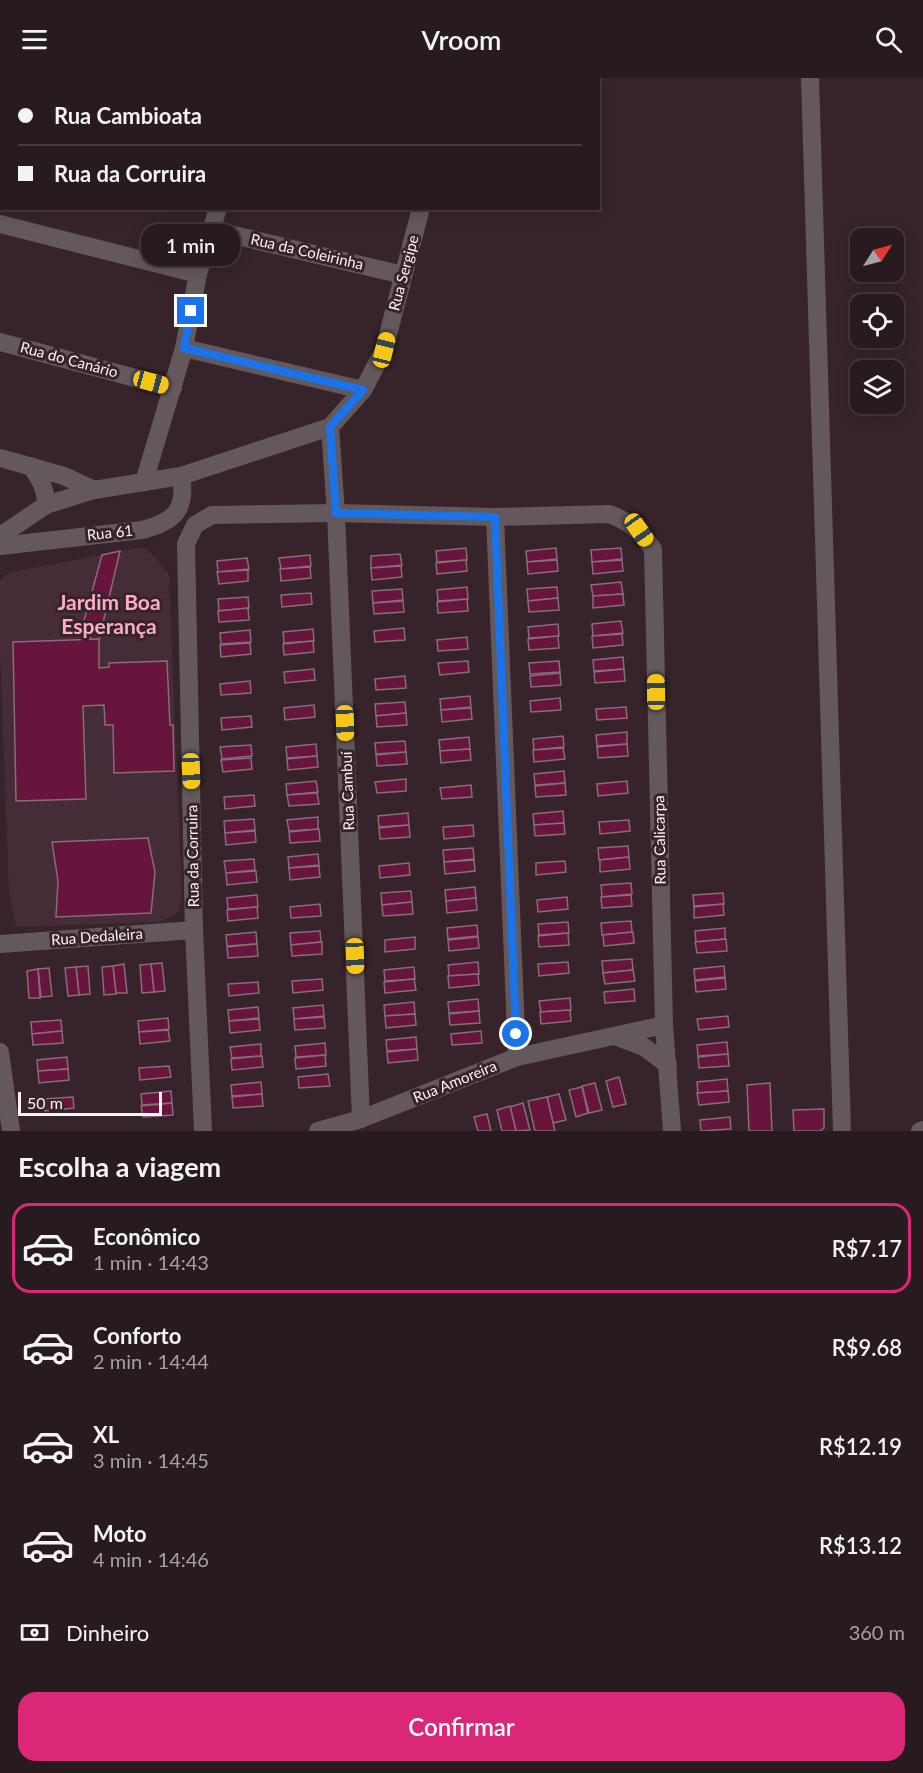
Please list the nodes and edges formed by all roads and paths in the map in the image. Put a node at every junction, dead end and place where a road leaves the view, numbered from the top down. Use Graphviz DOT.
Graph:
graph roads {
  1 [pos="810,78"];
  2 [pos="217,210"];
  3 [pos="420,210"];
  4 [pos="0,224"];
  5 [pos="212,230"];
  6 [pos="198,274"];
  7 [pos="403,275"];
  8 [pos="0,342"];
  9 [pos="184,348"];
  10 [pos="173,388"];
  11 [pos="363,390"];
  12 [pos="330,427"];
  13 [pos="0,458"];
  14 [pos="31,466"];
  15 [pos="181,476"];
  16 [pos="144,482"];
  17 [pos="94,490"];
  18 [pos="46,505"];
  19 [pos="336,513"];
  20 [pos="495,517"];
  21 [pos="0,536"];
  22 [pos="0,546"];
  23 [pos="194,930"];
  24 [pos="0,944"];
  25 [pos="664,1025"];
  26 [pos="614,1036"];
  27 [pos="0,1052"];
  28 [pos="517,1057"];
  29 [pos="668,1065"];
  30 [pos="362,1119"];
  31 [pos="11,1131"];
  32 [pos="203,1131"];
  33 [pos="318,1131"];
  34 [pos="672,1131"];
  35 [pos="842,1131"];
  1 -- 35 [label="street"];
  2 -- 5 [label="street"];
  3 -- 7 [label="street, Rua Sergipe"];
  4 -- 6 [label="street"];
  5 -- 6 [label="street"];
  5 -- 7 [label="street, Rua da Coleirinha"];
  6 -- 9 [label="street"];
  7 -- 11 [label="street, Rua Sergipe"];
  8 -- 10 [label="street, Rua do Canário"];
  9 -- 10 [label="street"];
  9 -- 11 [label="street"];
  10 -- 16 [label="street"];
  11 -- 12 [label="street, Rua Sergipe"];
  12 -- 15 [label="street"];
  12 -- 19 [label="street, Rua Cambuí"];
  13 -- 14 [label="street"];
  14 -- 17 [label="street"];
  14 -- 18 [label="street"];
  15 -- 16 [label="street"];
  15 -- 22 [label="street, Rua 61"];
  16 -- 17 [label="street"];
  17 -- 18 [label="street"];
  18 -- 21 [label="street"];
  19 -- 20 [label="street"];
  19 -- 23 [label="street, Rua da Corruira"];
  19 -- 30 [label="street, Rua Cambuí"];
  20 -- 25 [label="street, Rua Calicarpa"];
  20 -- 28 [label="street"];
  23 -- 24 [label="street, Rua Dedaleira"];
  23 -- 32 [label="street, Rua da Corruira"];
  25 -- 26 [label="street, Rua Amoreira"];
  25 -- 29 [label="street, Rua Calicarpa"];
  26 -- 28 [label="street, Rua Amoreira"];
  26 -- 29 [label="street"];
  27 -- 31 [label="street"];
  28 -- 30 [label="street, Rua Amoreira"];
  29 -- 34 [label="street, Rua Calicarpa"];
  30 -- 33 [label="street, Rua Amoreira"];
}
